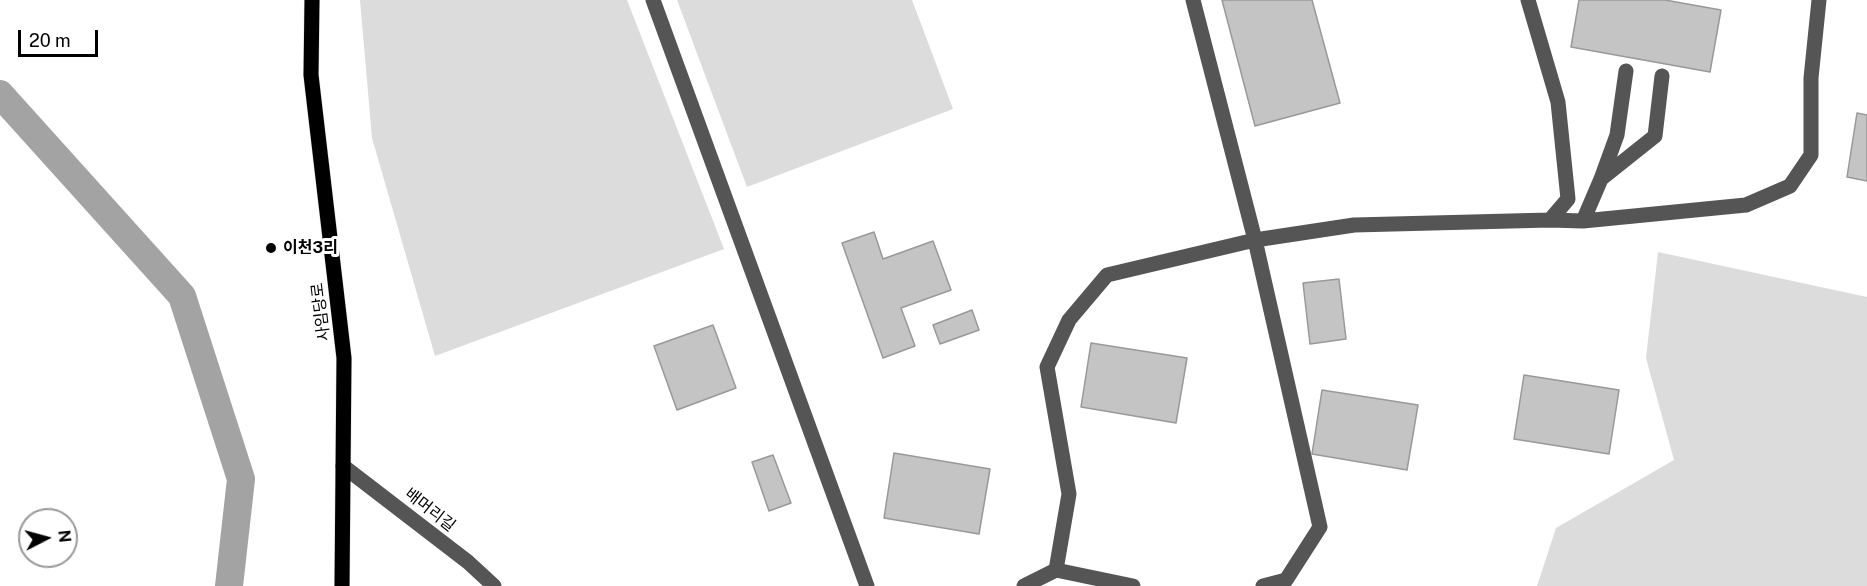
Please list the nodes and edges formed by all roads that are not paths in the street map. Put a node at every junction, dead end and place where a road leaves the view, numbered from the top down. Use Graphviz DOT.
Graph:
graph roads {
  1 [pos="312,0"];
  2 [pos="653,0"];
  3 [pos="1193,0"];
  4 [pos="1528,0"];
  5 [pos="1820,0"];
  6 [pos="1626,71"];
  7 [pos="1662,76"];
  8 [pos="1601,179"];
  9 [pos="1550,220"];
  10 [pos="1583,221"];
  11 [pos="1255,240"];
  12 [pos="343,465"];
  13 [pos="1056,570"];
  14 [pos="342,586"];
  15 [pos="494,586"];
  16 [pos="867,586"];
  17 [pos="1024,586"];
  18 [pos="1133,586"];
  19 [pos="1263,586"];
  1 -- 12 [label="main road, 사임당로"];
  2 -- 16 [label="street"];
  3 -- 11 [label="street"];
  4 -- 9 [label="street"];
  5 -- 10 [label="street"];
  6 -- 8 [label="street"];
  7 -- 8 [label="street"];
  8 -- 10 [label="street"];
  9 -- 10 [label="street"];
  9 -- 11 [label="street"];
  11 -- 13 [label="street"];
  11 -- 19 [label="street"];
  12 -- 14 [label="main road, 사임당로"];
  12 -- 15 [label="street, 배머리길"];
  13 -- 17 [label="street"];
  13 -- 18 [label="street"];
}
